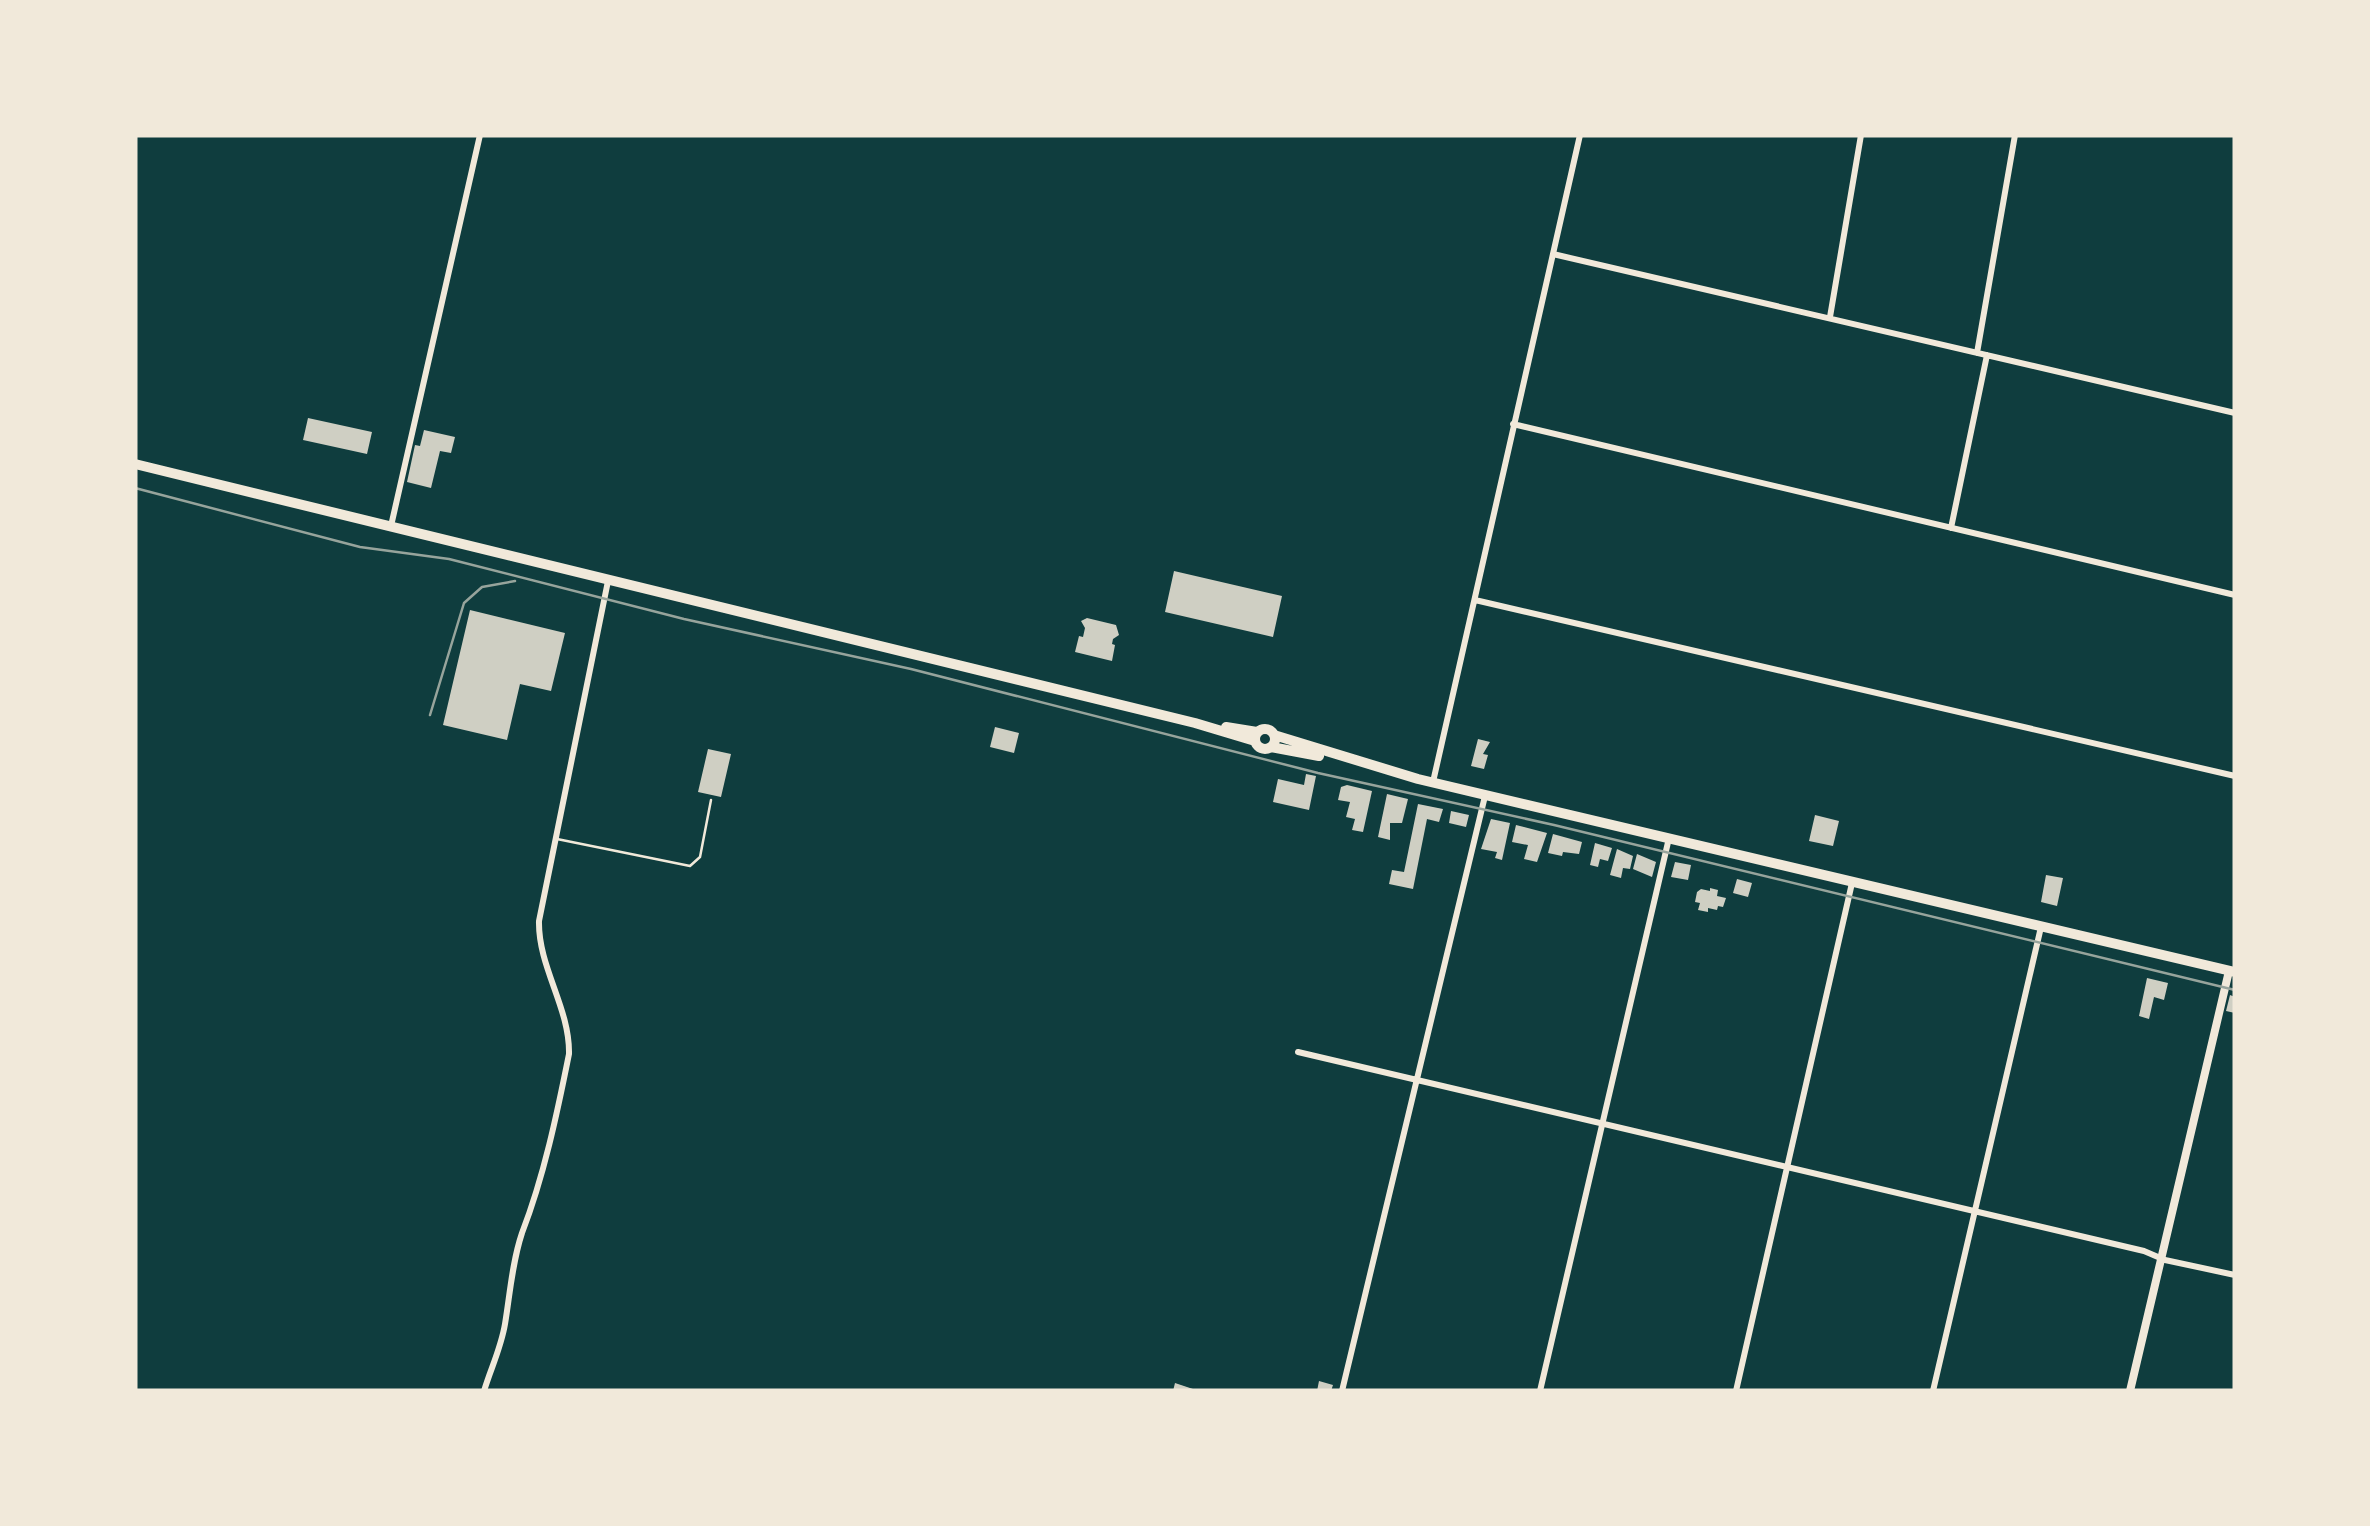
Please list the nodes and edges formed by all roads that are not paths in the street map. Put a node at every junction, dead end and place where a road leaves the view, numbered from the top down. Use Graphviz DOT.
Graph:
graph roads {
  1 [pos="480,135"];
  2 [pos="1580,135"];
  3 [pos="1861,135"];
  4 [pos="2015,135"];
  5 [pos="1553,254"];
  6 [pos="1830,317"];
  7 [pos="1977,352"];
  8 [pos="1987,355"];
  9 [pos="2235,413"];
  10 [pos="1514,424"];
  11 [pos="135,464"];
  12 [pos="391,528"];
  13 [pos="1951,528"];
  14 [pos="608,581"];
  15 [pos="2235,595"];
  16 [pos="1474,600"];
  17 [pos="1256,736"];
  18 [pos="1272,741"];
  19 [pos="2235,776"];
  20 [pos="1433,782"];
  21 [pos="1486,795"];
  22 [pos="711,800"];
  23 [pos="555,838"];
  24 [pos="1669,838"];
  25 [pos="1852,883"];
  26 [pos="2041,927"];
  27 [pos="2232,971"];
  28 [pos="1298,1052"];
  29 [pos="1416,1079"];
  30 [pos="1602,1122"];
  31 [pos="1786,1168"];
  32 [pos="1974,1212"];
  33 [pos="2160,1258"];
  34 [pos="2235,1276"];
  35 [pos="484,1391"];
  36 [pos="1342,1391"];
  37 [pos="1540,1391"];
  38 [pos="1736,1391"];
  39 [pos="1933,1391"];
  40 [pos="2130,1391"];
  1 -- 12 [label="street"];
  2 -- 5 [label="street"];
  3 -- 6 [label="street"];
  4 -- 7 [label="street"];
  5 -- 6 [label="street"];
  5 -- 10 [label="street"];
  6 -- 7 [label="street"];
  7 -- 8 [label="street"];
  8 -- 9 [label="street"];
  8 -- 13 [label="street"];
  10 -- 13 [label="street"];
  10 -- 16 [label="street"];
  11 -- 12 [label="main road"];
  12 -- 14 [label="main road"];
  13 -- 15 [label="street"];
  14 -- 17 [label="main road"];
  14 -- 23 [label="street"];
  16 -- 19 [label="street"];
  16 -- 20 [label="street"];
  17 -- 18 [label="main road"];
  17 -- 18 [label="main road"];
  18 -- 20 [label="main road"];
  20 -- 21 [label="main road"];
  21 -- 24 [label="main road"];
  21 -- 29 [label="street"];
  22 -- 23 [label="lane"];
  23 -- 35 [label="street"];
  24 -- 25 [label="main road"];
  24 -- 30 [label="street"];
  25 -- 26 [label="main road"];
  25 -- 31 [label="street"];
  26 -- 27 [label="main road"];
  26 -- 32 [label="street"];
  27 -- 33 [label="street"];
  28 -- 29 [label="street"];
  29 -- 30 [label="street"];
  29 -- 36 [label="street"];
  30 -- 31 [label="street"];
  30 -- 37 [label="street"];
  31 -- 32 [label="street"];
  31 -- 38 [label="street"];
  32 -- 33 [label="street"];
  32 -- 39 [label="street"];
  33 -- 34 [label="street"];
  33 -- 40 [label="street"];
}
